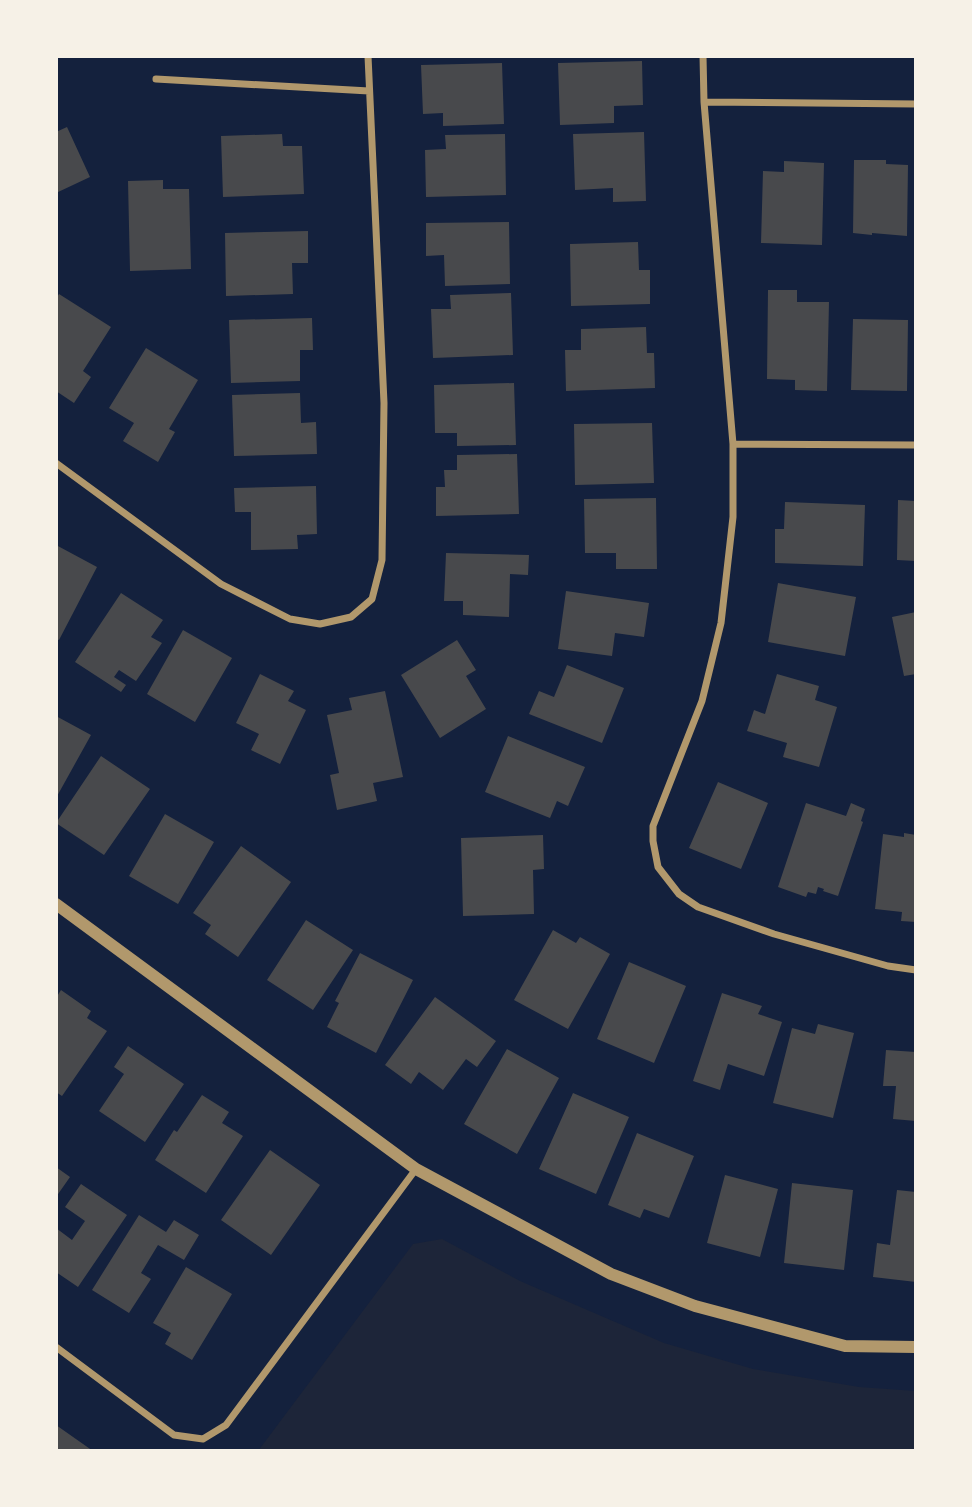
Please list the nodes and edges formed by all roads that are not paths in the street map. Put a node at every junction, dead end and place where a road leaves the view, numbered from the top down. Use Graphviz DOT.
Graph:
graph roads {
  1 [pos="368,56"];
  2 [pos="703,56"];
  3 [pos="156,79"];
  4 [pos="369,91"];
  5 [pos="704,102"];
  6 [pos="916,104"];
  7 [pos="733,444"];
  8 [pos="916,445"];
  9 [pos="56,463"];
  10 [pos="56,904"];
  11 [pos="916,970"];
  12 [pos="416,1169"];
  13 [pos="56,1347"];
  14 [pos="916,1347"];
  1 -- 4 [label="street"];
  2 -- 5 [label="street"];
  3 -- 4 [label="street"];
  4 -- 9 [label="street"];
  5 -- 6 [label="street"];
  5 -- 7 [label="street"];
  7 -- 8 [label="street"];
  7 -- 11 [label="street"];
  10 -- 12 [label="street"];
  12 -- 13 [label="street"];
  12 -- 14 [label="street"];
}
